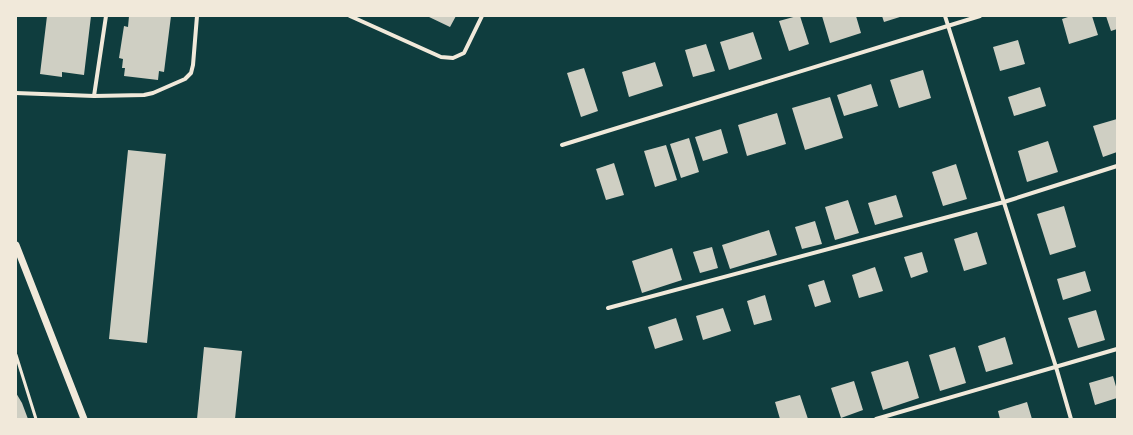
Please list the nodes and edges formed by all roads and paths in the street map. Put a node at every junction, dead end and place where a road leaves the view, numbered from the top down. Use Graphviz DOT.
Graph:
graph roads {
  1 [pos="106,16"];
  2 [pos="196,16"];
  3 [pos="350,16"];
  4 [pos="482,16"];
  5 [pos="945,16"];
  6 [pos="980,16"];
  7 [pos="948,27"];
  8 [pos="16,92"];
  9 [pos="94,96"];
  10 [pos="562,146"];
  11 [pos="1117,166"];
  12 [pos="1004,202"];
  13 [pos="16,245"];
  14 [pos="608,308"];
  15 [pos="1117,349"];
  16 [pos="16,355"];
  17 [pos="1056,367"];
  18 [pos="36,419"];
  19 [pos="84,419"];
  20 [pos="876,419"];
  21 [pos="1071,419"];
  1 -- 9 [label="street"];
  2 -- 9 [label="street"];
  3 -- 4 [label="street"];
  5 -- 7 [label="street"];
  6 -- 7 [label="street"];
  7 -- 10 [label="street"];
  7 -- 12 [label="street"];
  8 -- 9 [label="street"];
  11 -- 12 [label="street"];
  12 -- 14 [label="street"];
  12 -- 17 [label="street"];
  13 -- 19 [label="street"];
  15 -- 17 [label="street"];
  16 -- 18 [label="lane"];
  17 -- 20 [label="street"];
  17 -- 21 [label="street"];
}
